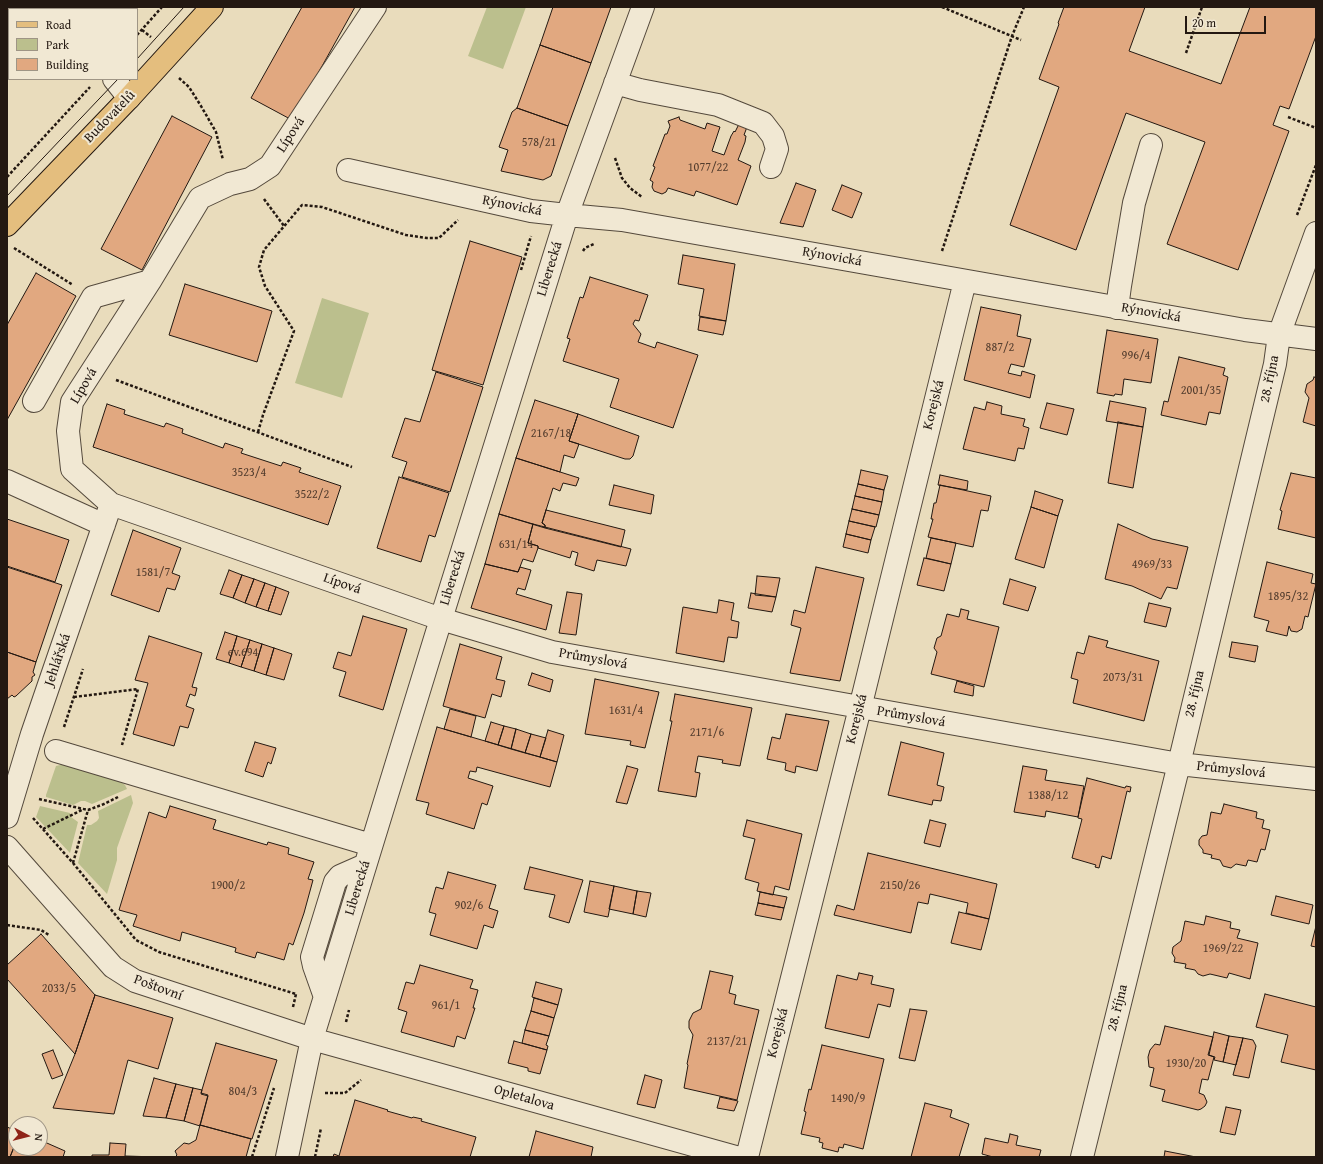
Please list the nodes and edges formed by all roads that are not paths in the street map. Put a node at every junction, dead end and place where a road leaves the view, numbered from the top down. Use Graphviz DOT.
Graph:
graph roads {
  1 [pos="212,7"];
  2 [pos="375,7"];
  3 [pos="643,7"];
  4 [pos="115,80"];
  5 [pos="615,83"];
  6 [pos="129,98"];
  7 [pos="1151,145"];
  8 [pos="771,167"];
  9 [pos="348,170"];
  10 [pos="567,215"];
  11 [pos="8,224"];
  12 [pos="1316,233"];
  13 [pos="150,281"];
  14 [pos="965,281"];
  15 [pos="1118,308"];
  16 [pos="1279,335"];
  17 [pos="1316,339"];
  18 [pos="34,401"];
  19 [pos="7,481"];
  20 [pos="111,504"];
  21 [pos="104,525"];
  22 [pos="440,619"];
  23 [pos="860,708"];
  24 [pos="56,751"];
  25 [pos="1178,764"];
  26 [pos="1316,779"];
  27 [pos="7,817"];
  28 [pos="7,847"];
  29 [pos="368,855"];
  30 [pos="312,1039"];
  31 [pos="287,1157"];
  32 [pos="736,1157"];
  33 [pos="747,1157"];
  34 [pos="1082,1157"];
  1 -- 6 [label="main road, Budovatelů"];
  2 -- 13 [label="street, Lípová"];
  3 -- 5 [label="street, Liberecká"];
  4 -- 6 [label="street"];
  5 -- 8 [label="street"];
  5 -- 10 [label="street, Liberecká"];
  6 -- 11 [label="main road, Budovatelů"];
  7 -- 15 [label="street"];
  9 -- 10 [label="street, Rýnovická"];
  10 -- 14 [label="street, Rýnovická"];
  10 -- 22 [label="street, Liberecká"];
  12 -- 16 [label="street, 28. října"];
  13 -- 18 [label="street"];
  13 -- 20 [label="street, Lípová"];
  14 -- 15 [label="street, Rýnovická"];
  14 -- 23 [label="street, Korejská"];
  15 -- 16 [label="street, Rýnovická"];
  16 -- 17 [label="street, Rýnovická"];
  16 -- 25 [label="street, 28. října"];
  19 -- 21 [label="street"];
  20 -- 21 [label="street, Jehlářská"];
  20 -- 22 [label="street, Lípová"];
  21 -- 27 [label="street, Jehlářská"];
  22 -- 23 [label="street, Průmyslová"];
  22 -- 29 [label="street, Liberecká"];
  23 -- 25 [label="street, Průmyslová"];
  23 -- 33 [label="street, Korejská"];
  24 -- 29 [label="street"];
  25 -- 26 [label="street, Průmyslová"];
  25 -- 34 [label="street, 28. října"];
  28 -- 30 [label="street, Poštovní"];
  29 -- 30 [label="street, Liberecká"];
  30 -- 31 [label="street, Liberecká"];
  30 -- 32 [label="street, Opletalova"];
}
